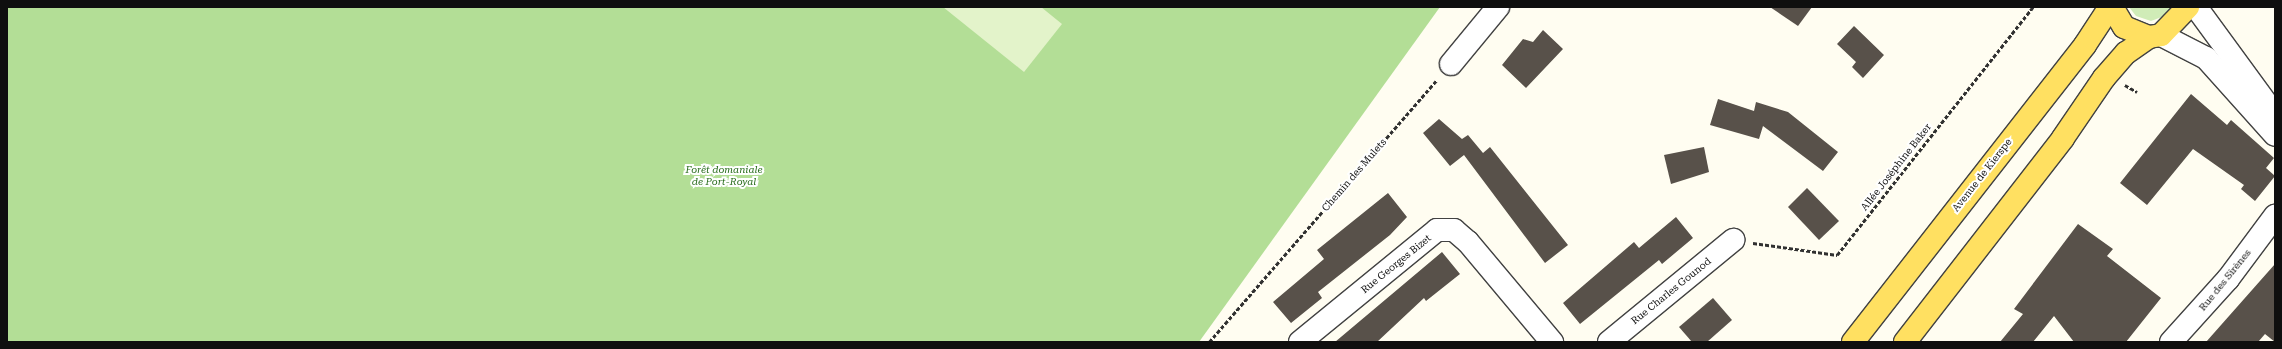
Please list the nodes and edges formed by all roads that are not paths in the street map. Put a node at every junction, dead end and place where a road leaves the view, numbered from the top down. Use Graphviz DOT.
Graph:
graph roads {
  1 [pos="1498,7"];
  2 [pos="2111,7"];
  3 [pos="2188,7"];
  4 [pos="2196,7"];
  5 [pos="2155,36"];
  6 [pos="1451,64"];
  7 [pos="2275,115"];
  8 [pos="2275,135"];
  9 [pos="2275,216"];
  10 [pos="1733,240"];
  11 [pos="1300,342"];
  12 [pos="1552,342"];
  13 [pos="1609,342"];
  14 [pos="1853,342"];
  15 [pos="1905,342"];
  16 [pos="2171,342"];
  1 -- 6 [label="street"];
  2 -- 5 [label="main road"];
  2 -- 14 [label="main road, Avenue de Kierspe"];
  3 -- 5 [label="main road"];
  4 -- 7 [label="street"];
  5 -- 8 [label="street"];
  5 -- 15 [label="main road"];
  9 -- 16 [label="street, Rue des Sirènes"];
  10 -- 13 [label="street, Rue Charles Gounod"];
  11 -- 12 [label="street, Rue Georges Bizet"];
}
